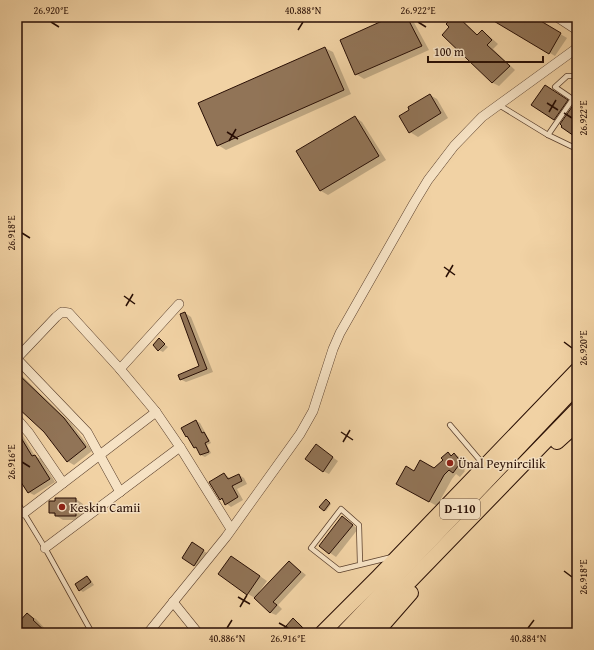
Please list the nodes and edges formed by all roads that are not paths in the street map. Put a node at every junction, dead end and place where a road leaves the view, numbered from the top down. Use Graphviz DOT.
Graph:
graph roads {
  1 [pos="557,17"];
  2 [pos="577,30"];
  3 [pos="577,48"];
  4 [pos="577,76"];
  5 [pos="577,93"];
  6 [pos="575,101"];
  7 [pos="499,105"];
  8 [pos="548,135"];
  9 [pos="577,148"];
  10 [pos="179,304"];
  11 [pos="17,359"];
  12 [pos="120,369"];
  13 [pos="577,370"];
  14 [pos="577,386"];
  15 [pos="577,409"];
  16 [pos="156,412"];
  17 [pos="17,419"];
  18 [pos="577,424"];
  19 [pos="450,425"];
  20 [pos="180,447"];
  21 [pos="100,455"];
  22 [pos="485,466"];
  23 [pos="518,470"];
  24 [pos="486,481"];
  25 [pos="63,483"];
  26 [pos="120,492"];
  27 [pos="497,493"];
  28 [pos="17,502"];
  29 [pos="24,513"];
  30 [pos="231,529"];
  31 [pos="45,548"];
  32 [pos="400,555"];
  33 [pos="360,564"];
  34 [pos="173,602"];
  35 [pos="92,633"];
  36 [pos="148,633"];
  37 [pos="198,633"];
  38 [pos="322,633"];
  39 [pos="326,633"];
  40 [pos="343,633"];
  41 [pos="360,633"];
  42 [pos="376,633"];
  1 -- 2 [label="street"];
  3 -- 7 [label="street"];
  4 -- 6 [label="lane"];
  5 -- 6 [label="lane"];
  6 -- 8 [label="lane"];
  7 -- 8 [label="lane"];
  7 -- 30 [label="street"];
  8 -- 9 [label="lane"];
  10 -- 12 [label="street"];
  11 -- 12 [label="street"];
  11 -- 21 [label="street"];
  12 -- 16 [label="street"];
  13 -- 22 [label="highway"];
  14 -- 24 [label="highway, D-110"];
  15 -- 23 [label="highway, D-110"];
  16 -- 20 [label="street"];
  16 -- 21 [label="street"];
  17 -- 25 [label="street"];
  18 -- 23 [label="highway"];
  19 -- 22 [label="lane"];
  20 -- 26 [label="street"];
  20 -- 30 [label="street"];
  21 -- 25 [label="street"];
  21 -- 26 [label="street"];
  22 -- 32 [label="highway"];
  23 -- 27 [label="highway, D-110"];
  24 -- 39 [label="highway"];
  24 -- 40 [label="highway, D-110"];
  25 -- 29 [label="street"];
  26 -- 31 [label="street"];
  27 -- 41 [label="highway, D-110"];
  27 -- 42 [label="highway"];
  28 -- 29 [label="lane"];
  29 -- 31 [label="lane"];
  30 -- 34 [label="street"];
  31 -- 35 [label="lane"];
  32 -- 33 [label="lane"];
  32 -- 38 [label="highway"];
  33 -- 33 [label="lane"];
  34 -- 36 [label="street"];
  34 -- 37 [label="street"];
}
